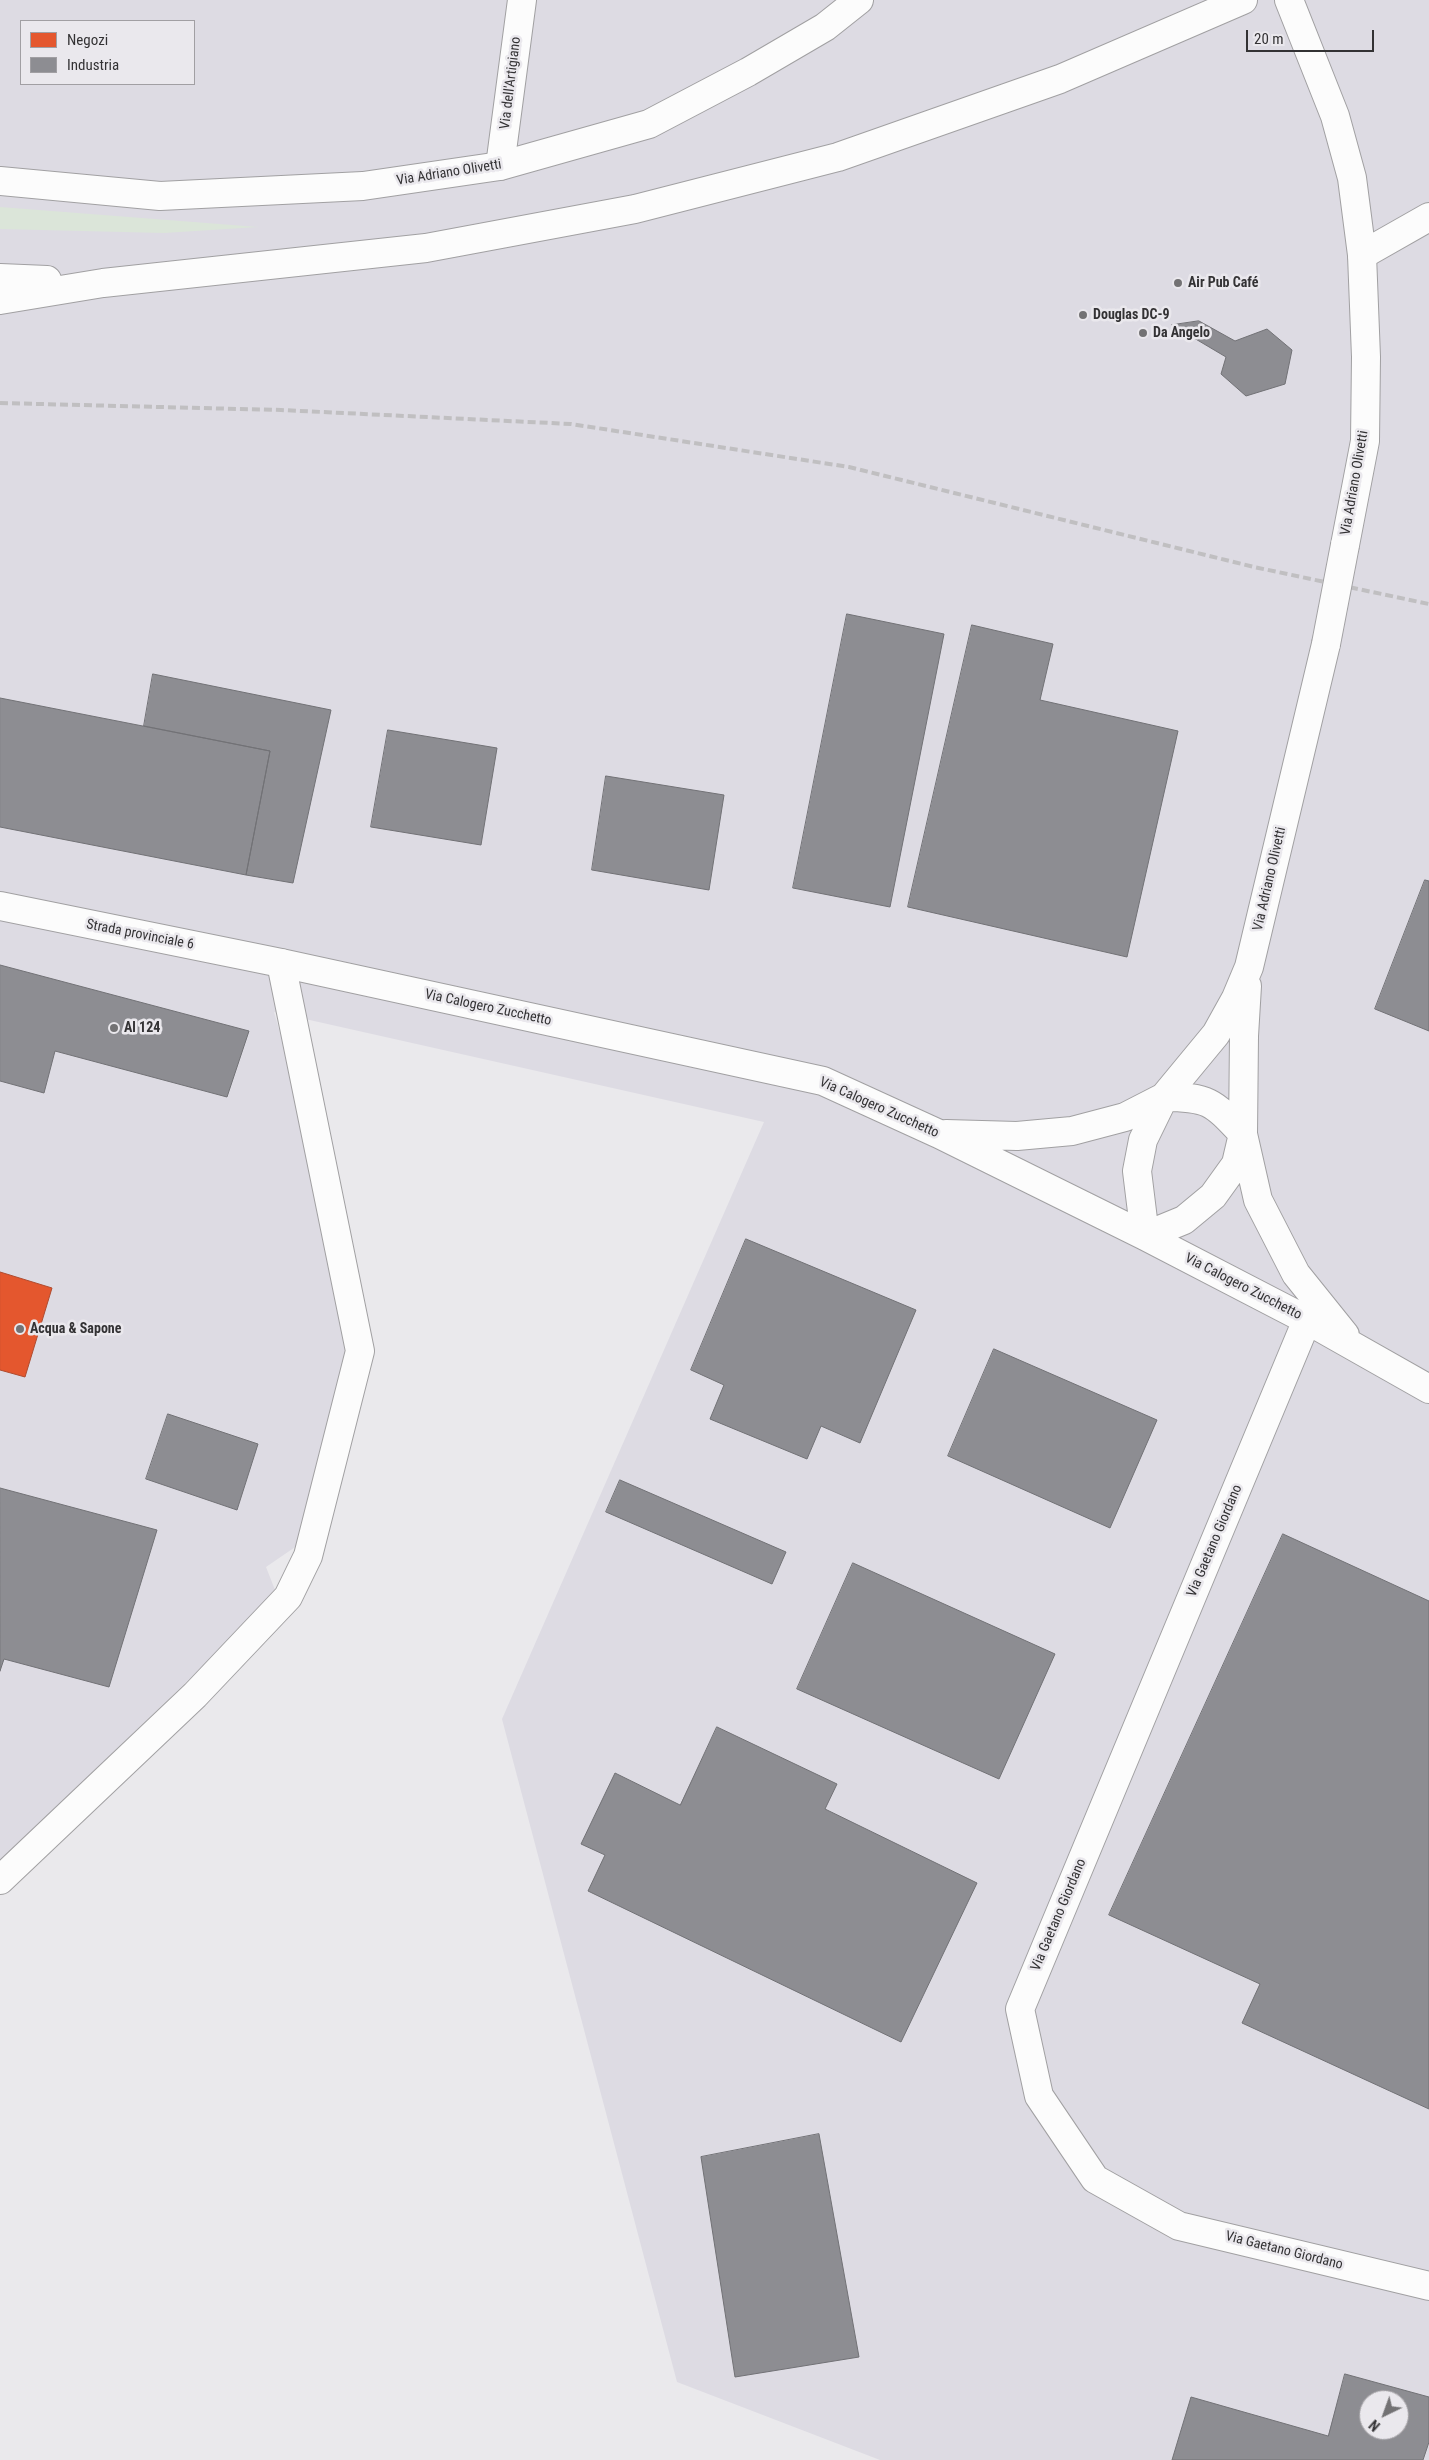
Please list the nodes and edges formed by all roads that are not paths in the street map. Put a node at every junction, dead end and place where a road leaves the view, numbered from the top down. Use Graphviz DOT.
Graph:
graph roads {
  1 [pos="522,0"];
  2 [pos="859,0"];
  3 [pos="1243,0"];
  4 [pos="1289,0"];
  5 [pos="500,166"];
  6 [pos="0,181"];
  7 [pos="1429,216"];
  8 [pos="1362,255"];
  9 [pos="0,278"];
  10 [pos="103,283"];
  11 [pos="0,300"];
  12 [pos="0,906"];
  13 [pos="281,963"];
  14 [pos="1249,967"];
  15 [pos="1164,1096"];
  16 [pos="939,1134"];
  17 [pos="1243,1134"];
  18 [pos="1145,1236"];
  19 [pos="1307,1320"];
  20 [pos="1354,1346"];
  21 [pos="1429,1388"];
  22 [pos="0,1880"];
  23 [pos="1429,2286"];
  1 -- 5 [label="main road, Via dell'Artigiano"];
  2 -- 5 [label="main road, Via Adriano Olivetti"];
  3 -- 10 [label="main road"];
  4 -- 8 [label="main road, Via Adriano Olivetti"];
  5 -- 6 [label="main road, Via Adriano Olivetti"];
  7 -- 8 [label="main road"];
  8 -- 14 [label="main road, Via Adriano Olivetti, bridge"];
  9 -- 10 [label="main road"];
  10 -- 11 [label="main road"];
  12 -- 13 [label="main road, Strada provinciale 6"];
  13 -- 16 [label="main road, Via Calogero Zucchetto"];
  13 -- 22 [label="main road"];
  14 -- 15 [label="main road, Via Adriano Olivetti"];
  14 -- 17 [label="main road, Via Adriano Olivetti"];
  15 -- 16 [label="main road, Via Adriano Olivetti"];
  15 -- 17 [label="main road"];
  15 -- 18 [label="main road, Via Adriano Olivetti"];
  16 -- 18 [label="main road, Via Calogero Zucchetto"];
  17 -- 18 [label="main road, Via Adriano Olivetti"];
  17 -- 20 [label="main road, Via Adriano Olivetti"];
  18 -- 19 [label="main road, Via Calogero Zucchetto"];
  19 -- 20 [label="main road, Via Calogero Zucchetto"];
  19 -- 23 [label="main road, Via Gaetano Giordano"];
  20 -- 21 [label="main road, Via Calogero Zucchetto"];
}
